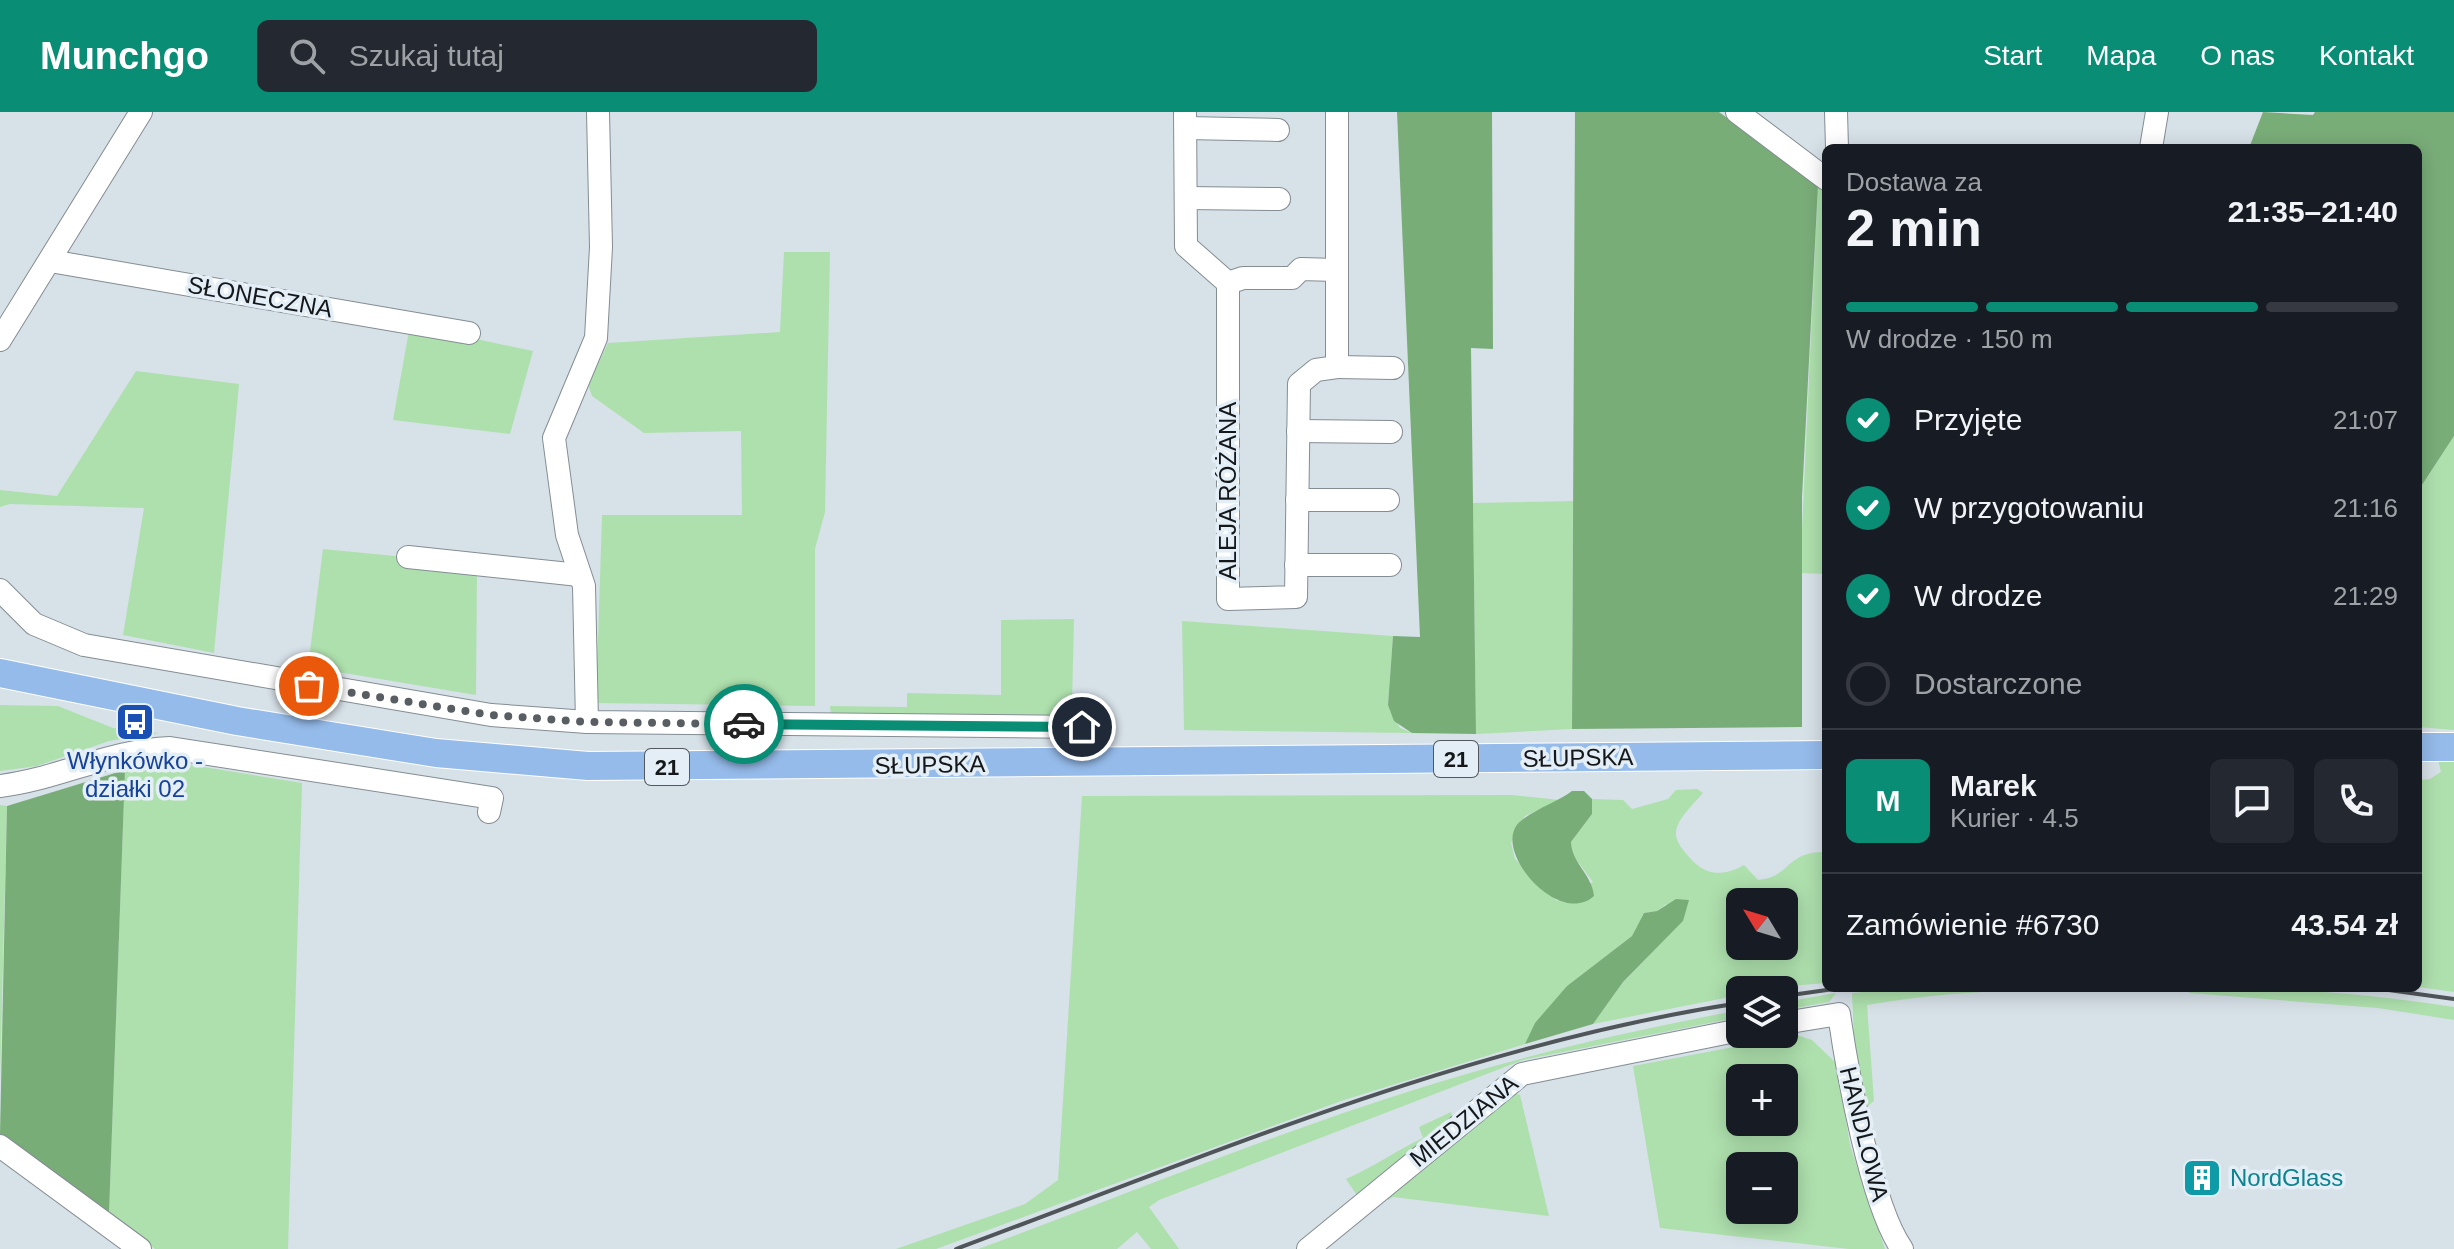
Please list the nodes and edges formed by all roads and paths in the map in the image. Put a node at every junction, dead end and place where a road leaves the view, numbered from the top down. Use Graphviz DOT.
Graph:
graph roads {
  1 [pos="141,112"];
  2 [pos="598,112"];
  3 [pos="1337,112"];
  4 [pos="1737,112"];
  5 [pos="1836,112"];
  6 [pos="2157,112"];
  7 [pos="1186,120"];
  8 [pos="1278,130"];
  9 [pos="1837,144"];
  10 [pos="2152,144"];
  11 [pos="1822,176"];
  12 [pos="1186,198"];
  13 [pos="1279,199"];
  14 [pos="50,261"];
  15 [pos="1336,270"];
  16 [pos="1228,283"];
  17 [pos="469,333"];
  18 [pos="0,340"];
  19 [pos="1337,367"];
  20 [pos="1393,368"];
  21 [pos="1298,431"];
  22 [pos="1391,432"];
  23 [pos="1297,500"];
  24 [pos="1388,500"];
  25 [pos="408,557"];
  26 [pos="1296,565"];
  27 [pos="1390,565"];
  28 [pos="579,575"];
  29 [pos="0,590"];
  30 [pos="0,673"];
  31 [pos="0,686"];
  32 [pos="54,686"];
  33 [pos="587,722"];
  34 [pos="1082,727"];
  35 [pos="2422,747"];
  36 [pos="2454,747"];
  37 [pos="1819,755"];
  38 [pos="0,786"];
  39 [pos="489,812"];
  40 [pos="1798,1021"];
  41 [pos="1726,1033"];
  42 [pos="0,1146"];
  43 [pos="140,1249"];
  44 [pos="1308,1249"];
  45 [pos="1902,1249"];
  1 -- 14 [label="street"];
  2 -- 28 [label="street"];
  3 -- 15 [label="street"];
  4 -- 11 [label="street"];
  5 -- 9 [label="street"];
  6 -- 10 [label="street"];
  7 -- 8 [label="street"];
  7 -- 12 [label="street"];
  12 -- 13 [label="street"];
  12 -- 16 [label="street"];
  14 -- 17 [label="street, SŁONECZNA"];
  14 -- 18 [label="street"];
  15 -- 16 [label="street"];
  15 -- 19 [label="street"];
  16 -- 26 [label="street, ALEJA RÓŻANA"];
  19 -- 20 [label="street, ALEJA RÓŻANA"];
  19 -- 21 [label="street, ALEJA RÓŻANA"];
  21 -- 22 [label="street"];
  21 -- 23 [label="street, ALEJA RÓŻANA"];
  23 -- 24 [label="street"];
  23 -- 26 [label="street, ALEJA RÓŻANA"];
  25 -- 28 [label="street"];
  26 -- 27 [label="street"];
  28 -- 33 [label="street"];
  29 -- 33 [label="street"];
  30 -- 32 [label="main road, SŁUPSKA / 21"];
  31 -- 32 [label="main road, SŁUPSKA / 21"];
  32 -- 37 [label="main road, SŁUPSKA / 21"];
  33 -- 34 [label="street"];
  35 -- 36 [label="main road"];
  38 -- 39 [label="street"];
  40 -- 45 [label="street, HANDLOWA"];
  41 -- 44 [label="street, MIEDZIANA"];
  42 -- 43 [label="street"];
}
